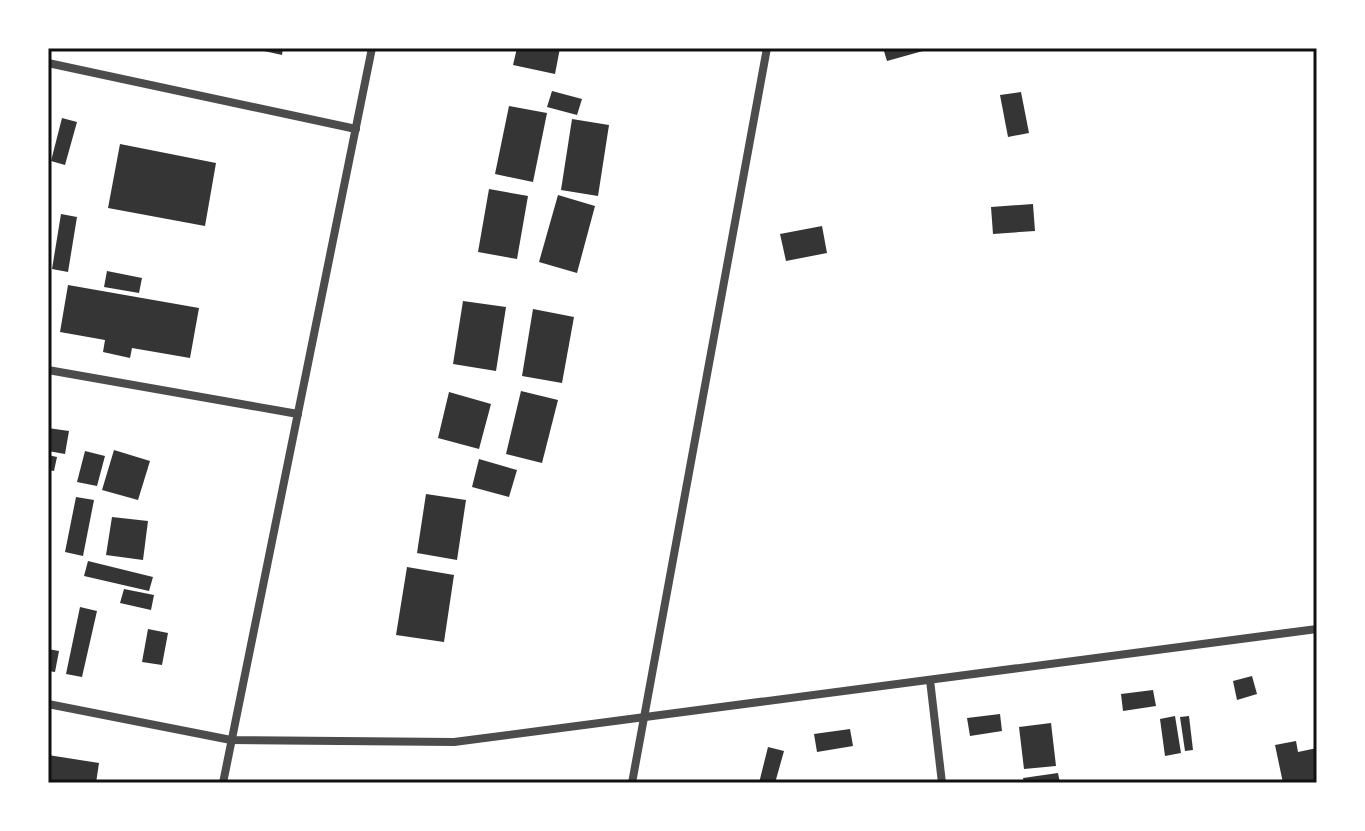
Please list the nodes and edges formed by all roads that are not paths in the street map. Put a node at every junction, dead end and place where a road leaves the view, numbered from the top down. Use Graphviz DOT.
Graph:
graph roads {
  1 [pos="372,48"];
  2 [pos="767,48"];
  3 [pos="48,63"];
  4 [pos="356,129"];
  5 [pos="48,370"];
  6 [pos="298,414"];
  7 [pos="1317,629"];
  8 [pos="930,680"];
  9 [pos="48,704"];
  10 [pos="646,717"];
  11 [pos="231,740"];
  12 [pos="223,783"];
  13 [pos="632,783"];
  14 [pos="942,783"];
  1 -- 4 [label="street"];
  2 -- 10 [label="street"];
  3 -- 4 [label="street"];
  4 -- 6 [label="street"];
  5 -- 6 [label="street"];
  6 -- 11 [label="street"];
  7 -- 8 [label="street"];
  8 -- 10 [label="street"];
  8 -- 14 [label="street"];
  9 -- 11 [label="street"];
  10 -- 11 [label="street"];
  10 -- 13 [label="street"];
  11 -- 12 [label="street"];
}
